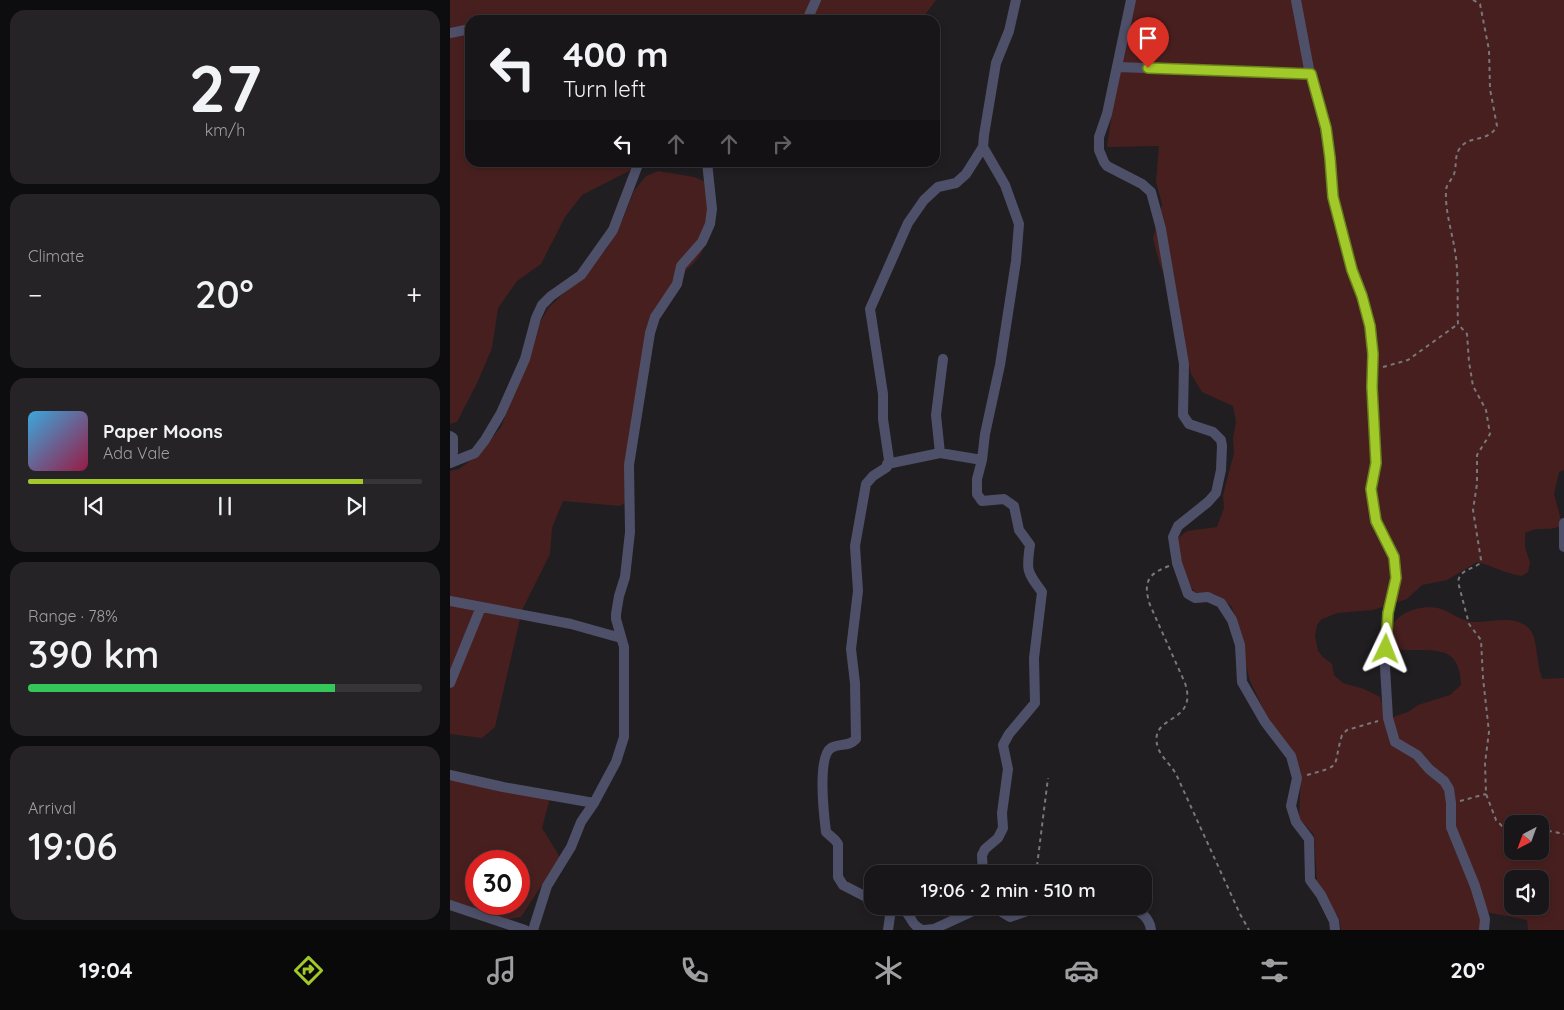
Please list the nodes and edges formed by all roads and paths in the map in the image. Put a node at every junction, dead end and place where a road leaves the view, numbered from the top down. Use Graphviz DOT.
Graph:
graph roads {
  1 [pos="816,0"];
  2 [pos="1016,0"];
  3 [pos="1131,0"];
  4 [pos="1296,0"];
  5 [pos="1473,0"];
  6 [pos="809,15"];
  7 [pos="465,30"];
  8 [pos="450,33"];
  9 [pos="1117,67"];
  10 [pos="1311,74"];
  11 [pos="983,147"];
  12 [pos="637,167"];
  13 [pos="707,167"];
  14 [pos="1458,324"];
  15 [pos="942,359"];
  16 [pos="1373,369"];
  17 [pos="450,436"];
  18 [pos="940,453"];
  19 [pos="982,460"];
  20 [pos="450,462"];
  21 [pos="888,464"];
  22 [pos="1564,523"];
  23 [pos="1564,547"];
  24 [pos="1177,563"];
  25 [pos="450,601"];
  26 [pos="482,607"];
  27 [pos="621,638"];
  28 [pos="450,683"];
  29 [pos="1388,718"];
  30 [pos="450,775"];
  31 [pos="1048,778"];
  32 [pos="1297,778"];
  33 [pos="1486,794"];
  34 [pos="594,803"];
  35 [pos="1452,803"];
  36 [pos="1504,826"];
  37 [pos="1549,831"];
  38 [pos="1564,834"];
  39 [pos="983,865"];
  40 [pos="1037,865"];
  41 [pos="864,896"];
  42 [pos="450,905"];
  43 [pos="890,915"];
  44 [pos="908,915"];
  45 [pos="964,915"];
  46 [pos="1144,915"];
  47 [pos="525,930"];
  48 [pos="533,930"];
  49 [pos="888,930"];
  50 [pos="923,930"];
  51 [pos="1151,930"];
  52 [pos="1249,930"];
  53 [pos="1335,930"];
  54 [pos="1484,930"];
  1 -- 6 [label="street"];
  2 -- 11 [label="street"];
  3 -- 9 [label="street"];
  4 -- 10 [label="street"];
  5 -- 14 [label="path"];
  7 -- 8 [label="street"];
  9 -- 10 [label="street"];
  9 -- 24 [label="street"];
  10 -- 16 [label="street"];
  11 -- 19 [label="street"];
  11 -- 21 [label="street"];
  12 -- 20 [label="street"];
  13 -- 27 [label="street"];
  14 -- 16 [label="path"];
  14 -- 33 [label="path"];
  15 -- 18 [label="street"];
  16 -- 29 [label="street"];
  17 -- 20 [label="street"];
  18 -- 19 [label="street"];
  18 -- 21 [label="street"];
  19 -- 39 [label="street"];
  21 -- 41 [label="street"];
  22 -- 23 [label="street"];
  24 -- 32 [label="street"];
  24 -- 52 [label="path"];
  25 -- 26 [label="street"];
  26 -- 27 [label="street"];
  26 -- 28 [label="street"];
  27 -- 34 [label="street"];
  29 -- 32 [label="path"];
  29 -- 35 [label="street"];
  30 -- 34 [label="street"];
  31 -- 40 [label="path"];
  32 -- 53 [label="street"];
  33 -- 35 [label="path"];
  33 -- 36 [label="path"];
  34 -- 48 [label="street"];
  35 -- 54 [label="street"];
  37 -- 38 [label="path"];
  42 -- 47 [label="street"];
  43 -- 49 [label="street"];
  44 -- 50 [label="street"];
  45 -- 50 [label="street"];
  46 -- 51 [label="street"];
}
